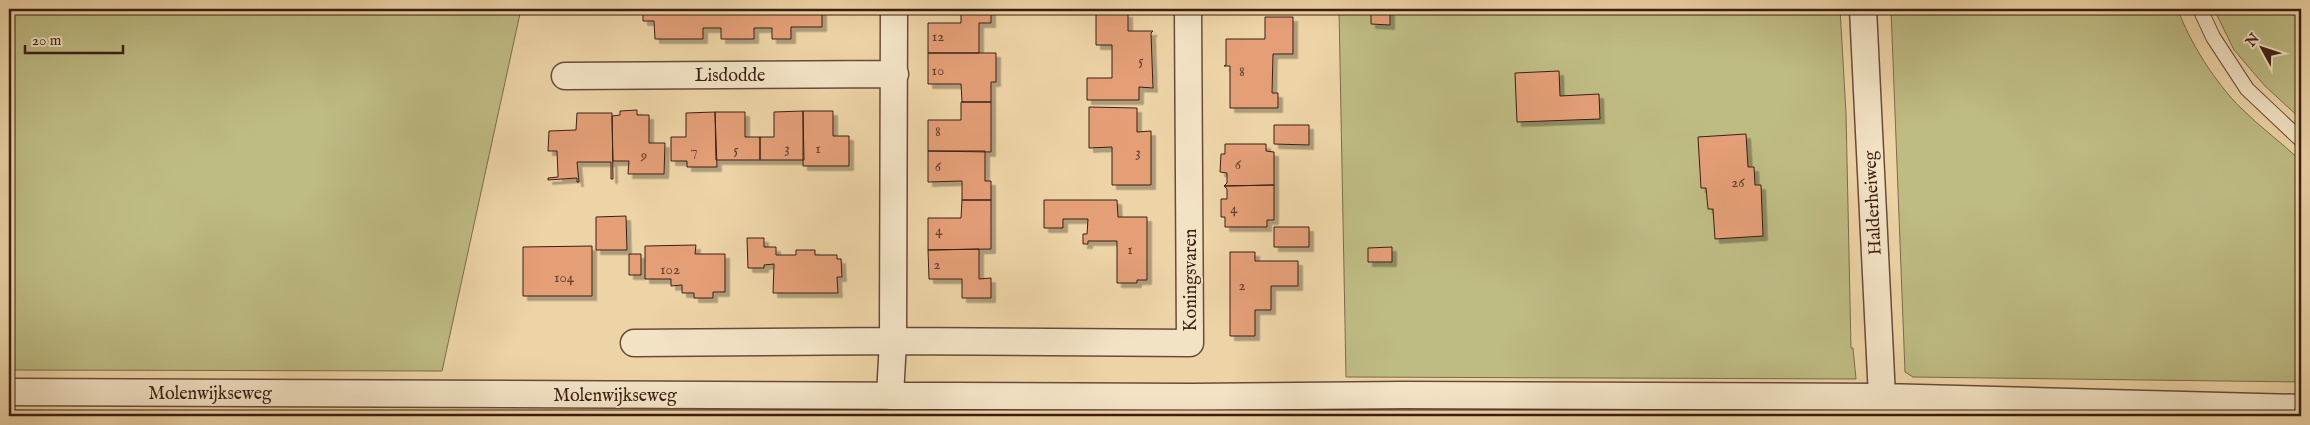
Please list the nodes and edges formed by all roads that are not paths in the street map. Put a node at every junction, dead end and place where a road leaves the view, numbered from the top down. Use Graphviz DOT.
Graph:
graph roads {
  1 [pos="894,9"];
  2 [pos="1188,9"];
  3 [pos="1863,9"];
  4 [pos="2200,9"];
  5 [pos="895,74"];
  6 [pos="565,76"];
  7 [pos="2301,140"];
  8 [pos="893,340"];
  9 [pos="634,343"];
  10 [pos="9,392"];
  11 [pos="890,396"];
  12 [pos="1882,397"];
  13 [pos="2005,408"];
  14 [pos="2301,408"];
  1 -- 5 [label="street"];
  2 -- 8 [label="street, Koningsvaren"];
  3 -- 12 [label="street, Halderheiweg"];
  4 -- 7 [label="lane"];
  5 -- 6 [label="street, Lisdodde"];
  5 -- 8 [label="street"];
  8 -- 9 [label="street"];
  8 -- 11 [label="street"];
  10 -- 11 [label="street, Molenwijkseweg"];
  11 -- 12 [label="street, Molenwijkseweg"];
  12 -- 13 [label="street, Molenwijkseweg"];
  13 -- 14 [label="street, Molenwijkseweg"];
}
